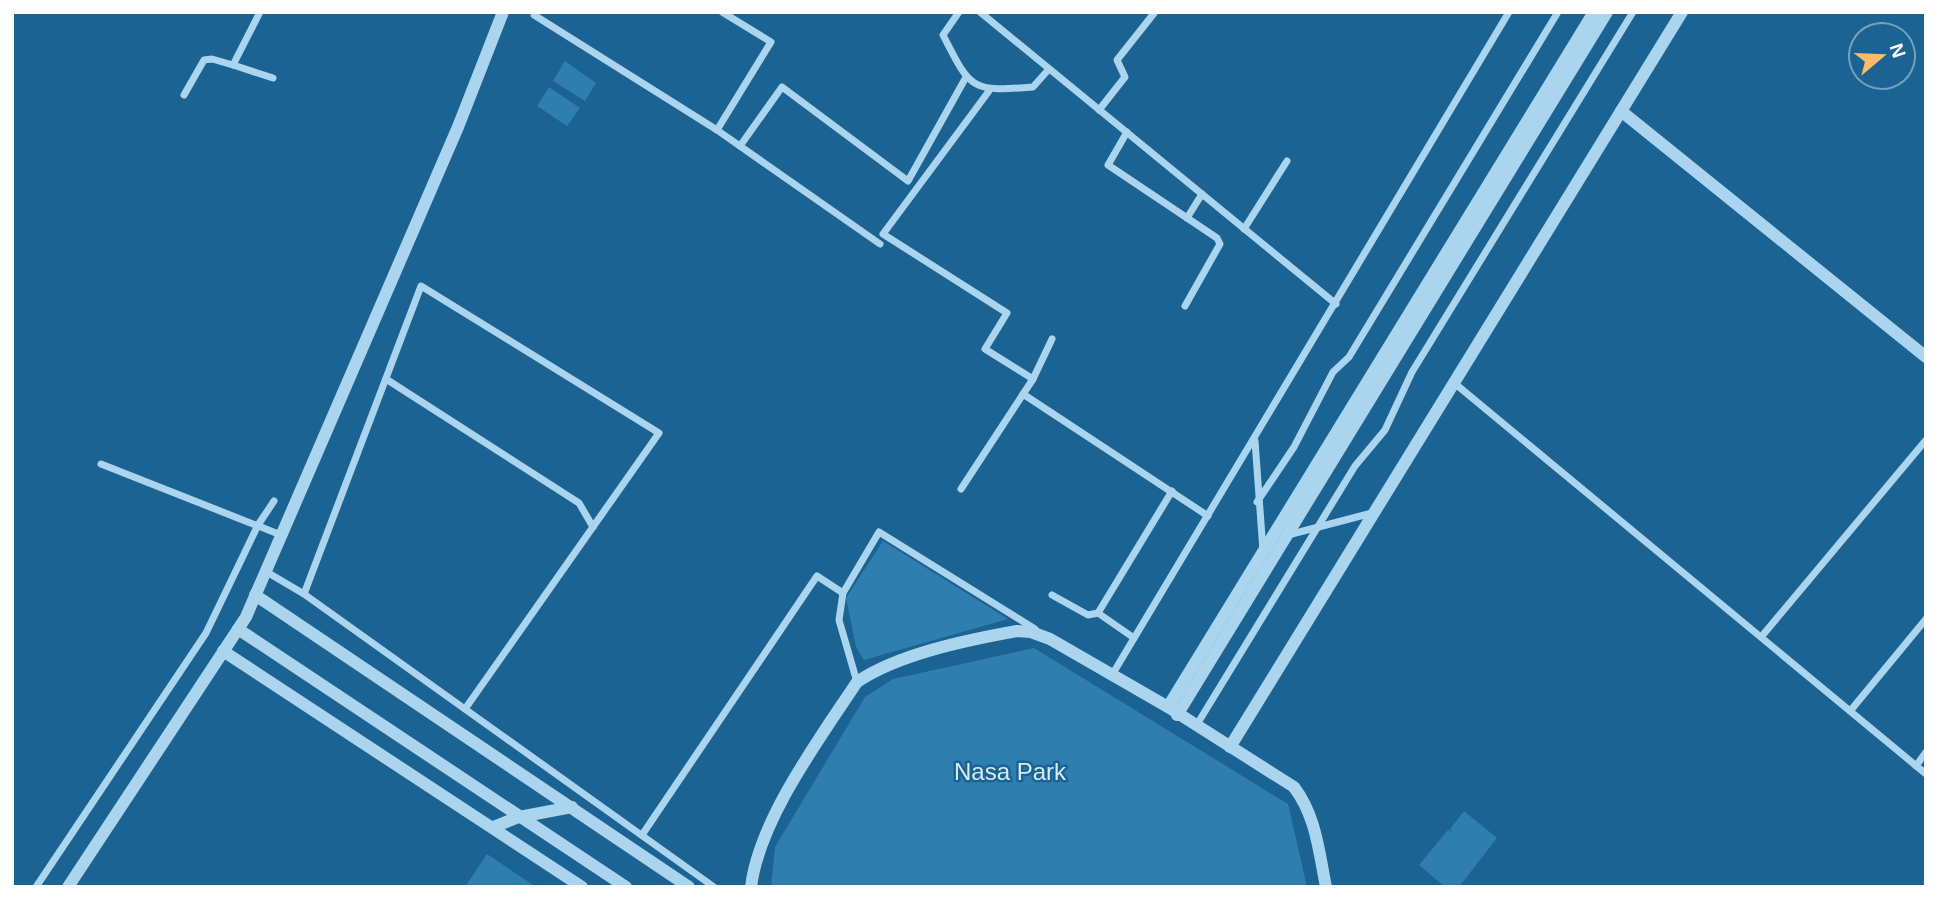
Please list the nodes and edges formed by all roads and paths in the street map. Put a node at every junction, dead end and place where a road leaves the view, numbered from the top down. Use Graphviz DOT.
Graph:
graph roads {
  1 [pos="260,12"];
  2 [pos="503,12"];
  3 [pos="535,12"];
  4 [pos="722,12"];
  5 [pos="959,12"];
  6 [pos="980,12"];
  7 [pos="1155,12"];
  8 [pos="1509,12"];
  9 [pos="1558,12"];
  10 [pos="1594,12"];
  11 [pos="1607,12"];
  12 [pos="1633,12"];
  13 [pos="1682,12"];
  14 [pos="233,65"];
  15 [pos="1049,69"];
  16 [pos="272,78"];
  17 [pos="965,79"];
  18 [pos="989,91"];
  19 [pos="184,95"];
  20 [pos="1099,110"];
  21 [pos="1621,111"];
  22 [pos="717,130"];
  23 [pos="1127,132"];
  24 [pos="740,146"];
  25 [pos="1287,161"];
  26 [pos="1202,194"];
  27 [pos="1187,218"];
  28 [pos="1244,229"];
  29 [pos="880,243"];
  30 [pos="1336,304"];
  31 [pos="1185,306"];
  32 [pos="1052,339"];
  33 [pos="1926,356"];
  34 [pos="386,379"];
  35 [pos="1033,379"];
  36 [pos="1453,382"];
  37 [pos="1023,394"];
  38 [pos="1255,439"];
  39 [pos="1926,440"];
  40 [pos="102,464"];
  41 [pos="961,489"];
  42 [pos="1172,491"];
  43 [pos="274,501"];
  44 [pos="1257,502"];
  45 [pos="1372,513"];
  46 [pos="1208,516"];
  47 [pos="258,525"];
  48 [pos="593,527"];
  49 [pos="1318,527"];
  50 [pos="281,535"];
  51 [pos="1285,536"];
  52 [pos="1263,552"];
  53 [pos="265,571"];
  54 [pos="844,593"];
  55 [pos="303,594"];
  56 [pos="255,595"];
  57 [pos="1052,596"];
  58 [pos="1098,612"];
  59 [pos="1926,619"];
  60 [pos="238,629"];
  61 [pos="1762,636"];
  62 [pos="1134,638"];
  63 [pos="1050,639"];
  64 [pos="223,651"];
  65 [pos="1111,676"];
  66 [pos="857,682"];
  67 [pos="465,709"];
  68 [pos="1851,710"];
  69 [pos="1172,711"];
  70 [pos="1196,726"];
  71 [pos="1230,747"];
  72 [pos="1926,752"];
  73 [pos="1916,766"];
  74 [pos="1926,774"];
  75 [pos="572,807"];
  76 [pos="519,817"];
  77 [pos="493,827"];
  78 [pos="642,835"];
  79 [pos="36,887"];
  80 [pos="68,887"];
  81 [pos="582,887"];
  82 [pos="626,887"];
  83 [pos="690,887"];
  84 [pos="715,887"];
  85 [pos="751,887"];
  86 [pos="1326,887"];
  1 -- 14 [label="street"];
  2 -- 50 [label="street"];
  3 -- 22 [label="street"];
  4 -- 22 [label="street"];
  5 -- 17 [label="street"];
  6 -- 15 [label="street"];
  7 -- 20 [label="street"];
  8 -- 30 [label="street"];
  9 -- 44 [label="street"];
  10 -- 52 [label="street"];
  11 -- 51 [label="street"];
  12 -- 49 [label="street"];
  13 -- 21 [label="street"];
  14 -- 16 [label="street"];
  14 -- 19 [label="street"];
  15 -- 18 [label="street"];
  15 -- 20 [label="street"];
  17 -- 18 [label="street"];
  17 -- 24 [label="street"];
  18 -- 35 [label="street"];
  20 -- 23 [label="street"];
  21 -- 33 [label="street"];
  21 -- 36 [label="street"];
  22 -- 24 [label="street"];
  23 -- 26 [label="street"];
  23 -- 27 [label="street"];
  24 -- 29 [label="street"];
  25 -- 28 [label="street"];
  26 -- 27 [label="street"];
  26 -- 28 [label="street"];
  27 -- 31 [label="street"];
  28 -- 30 [label="street"];
  30 -- 38 [label="street"];
  32 -- 35 [label="street"];
  34 -- 48 [label="street"];
  34 -- 48 [label="street"];
  34 -- 55 [label="street"];
  35 -- 37 [label="street"];
  36 -- 45 [label="street"];
  36 -- 61 [label="street"];
  37 -- 41 [label="street"];
  37 -- 42 [label="street"];
  38 -- 44 [label="street"];
  38 -- 46 [label="street"];
  39 -- 61 [label="street"];
  40 -- 47 [label="street"];
  42 -- 46 [label="street"];
  42 -- 58 [label="street"];
  43 -- 47 [label="street"];
  44 -- 52 [label="street"];
  45 -- 49 [label="street"];
  45 -- 71 [label="street"];
  46 -- 62 [label="street"];
  47 -- 50 [label="street"];
  47 -- 79 [label="street"];
  48 -- 67 [label="street"];
  49 -- 51 [label="street"];
  49 -- 70 [label="street"];
  50 -- 53 [label="street"];
  51 -- 69 [label="street"];
  52 -- 69 [label="street"];
  53 -- 55 [label="street"];
  53 -- 56 [label="street"];
  54 -- 63 [label="street"];
  54 -- 66 [label="street"];
  54 -- 78 [label="street"];
  55 -- 67 [label="street"];
  56 -- 60 [label="street"];
  56 -- 75 [label="street"];
  57 -- 58 [label="street"];
  58 -- 62 [label="street"];
  59 -- 68 [label="street"];
  60 -- 64 [label="street"];
  60 -- 76 [label="street"];
  61 -- 68 [label="street"];
  62 -- 65 [label="street"];
  63 -- 65 [label="street"];
  63 -- 66 [label="street"];
  64 -- 77 [label="street"];
  64 -- 80 [label="street"];
  65 -- 69 [label="street"];
  66 -- 85 [label="street"];
  67 -- 78 [label="street"];
  68 -- 73 [label="street"];
  69 -- 70 [label="street"];
  70 -- 71 [label="street"];
  71 -- 86 [label="street"];
  72 -- 73 [label="street"];
  73 -- 74 [label="street"];
  75 -- 76 [label="street"];
  75 -- 83 [label="street"];
  76 -- 77 [label="street"];
  76 -- 82 [label="street"];
  77 -- 81 [label="street"];
  78 -- 84 [label="street"];
}
